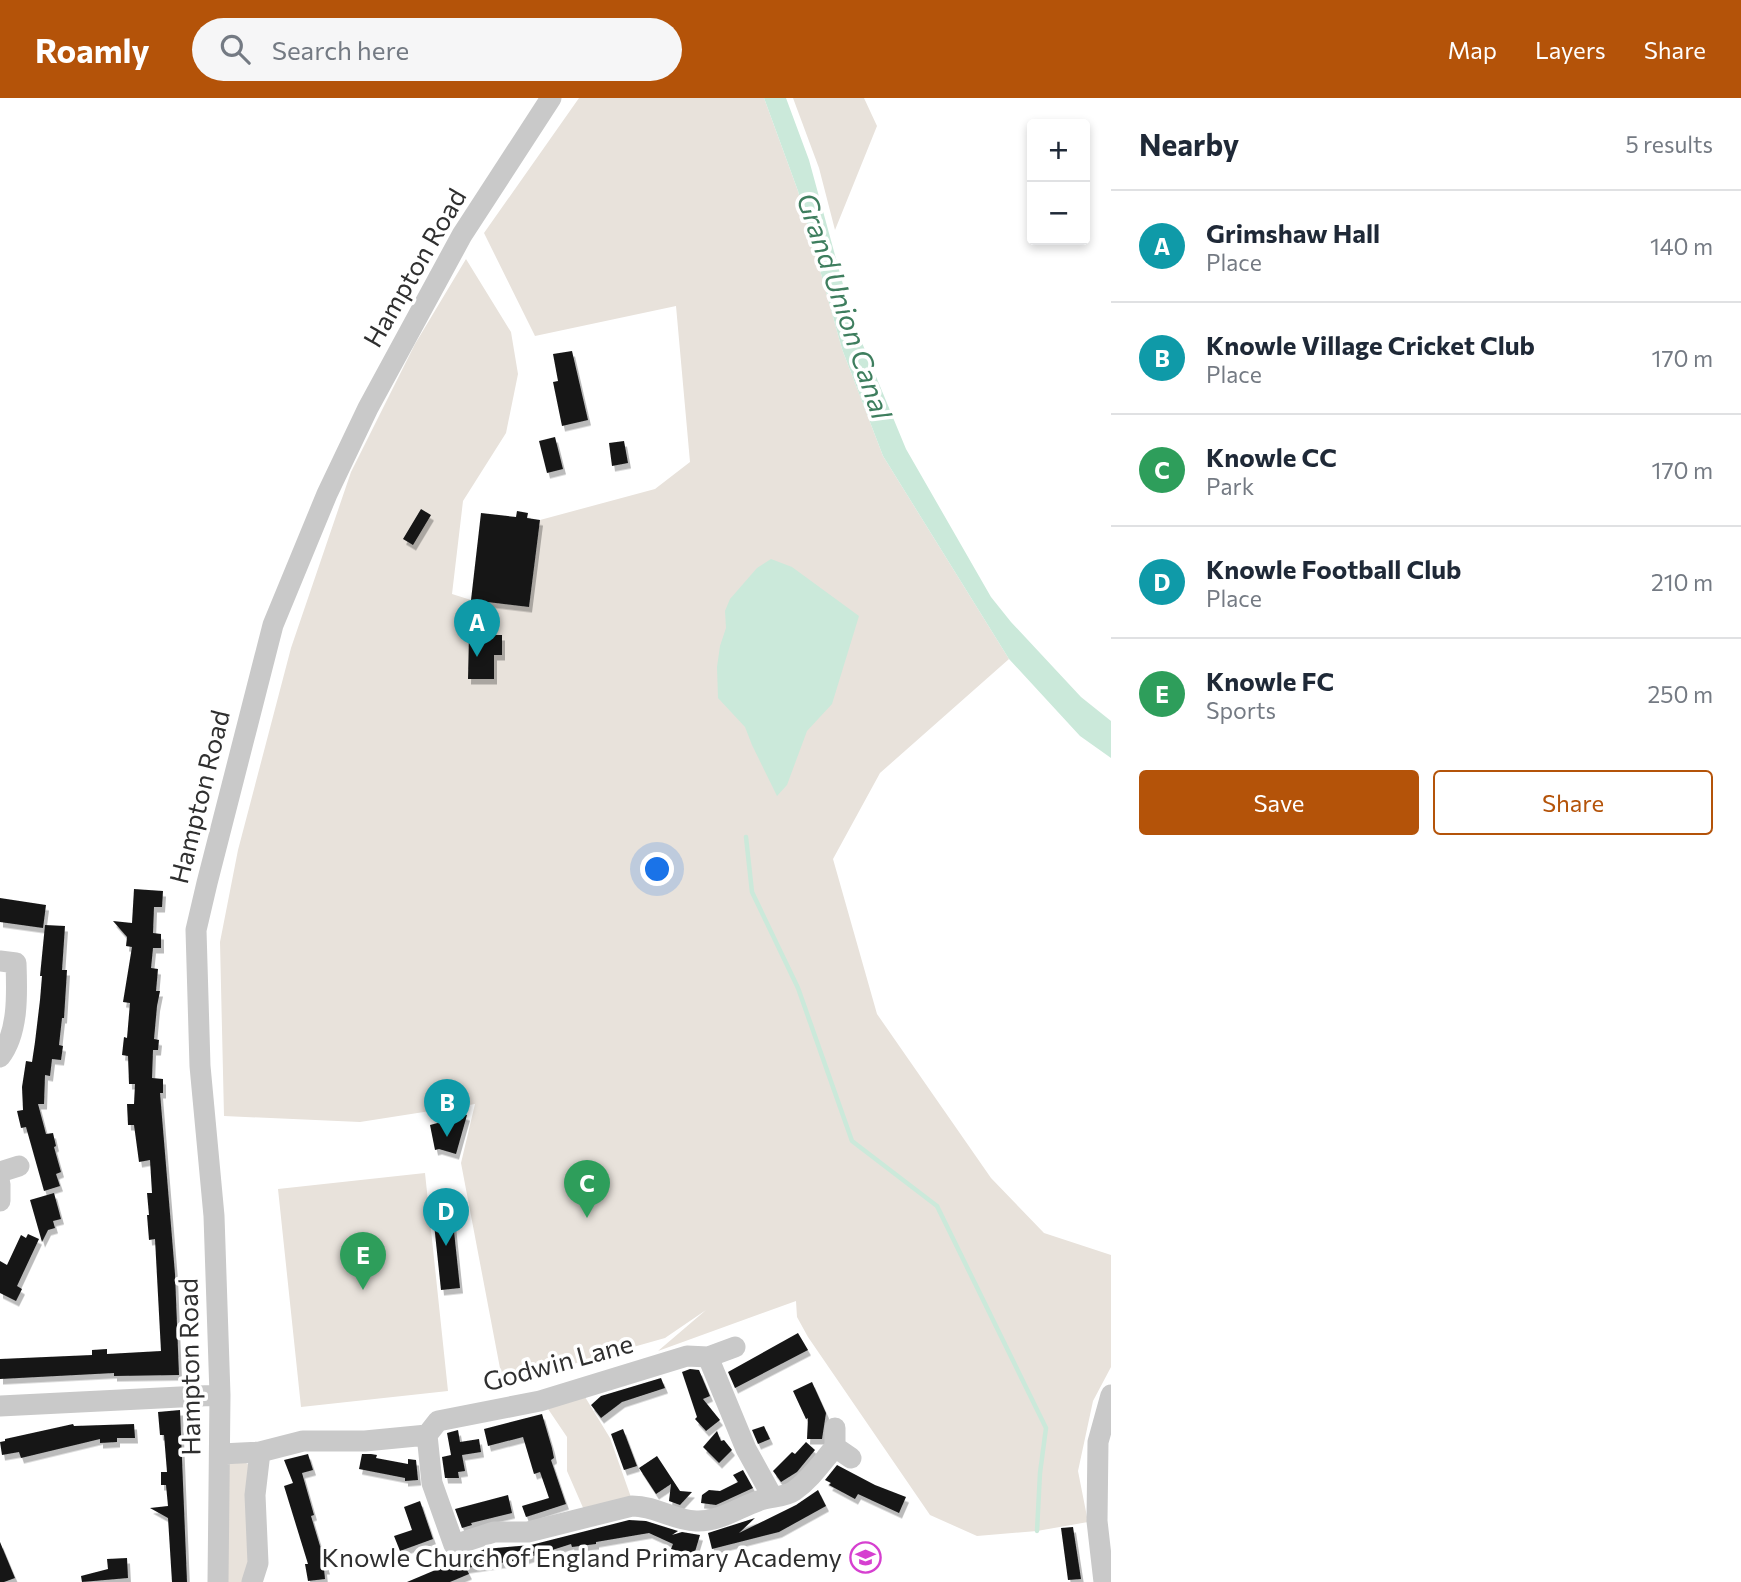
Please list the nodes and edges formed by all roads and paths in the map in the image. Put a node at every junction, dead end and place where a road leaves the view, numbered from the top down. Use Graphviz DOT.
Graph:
graph roads {
  1 [pos="551,98"];
  2 [pos="0,961"];
  3 [pos="0,1057"];
  4 [pos="0,1184"];
  5 [pos="0,1201"];
  6 [pos="735,1347"];
  7 [pos="708,1357"];
  8 [pos="220,1395"];
  9 [pos="1111,1395"];
  10 [pos="0,1406"];
  11 [pos="428,1435"];
  12 [pos="840,1444"];
  13 [pos="260,1452"];
  14 [pos="221,1454"];
  15 [pos="772,1496"];
  16 [pos="218,1582"];
  17 [pos="252,1582"];
  18 [pos="1104,1582"];
  1 -- 8 [label="street, Hampton Road"];
  2 -- 3 [label="street"];
  4 -- 5 [label="street"];
  6 -- 7 [label="street, Godwin Lane"];
  7 -- 11 [label="street, Godwin Lane"];
  7 -- 15 [label="street"];
  8 -- 10 [label="street"];
  8 -- 14 [label="street, Hampton Road"];
  9 -- 18 [label="street"];
  11 -- 13 [label="street"];
  11 -- 15 [label="street"];
  12 -- 15 [label="street"];
  13 -- 14 [label="street"];
  13 -- 17 [label="street"];
  14 -- 16 [label="street, Hampton Road"];
}
